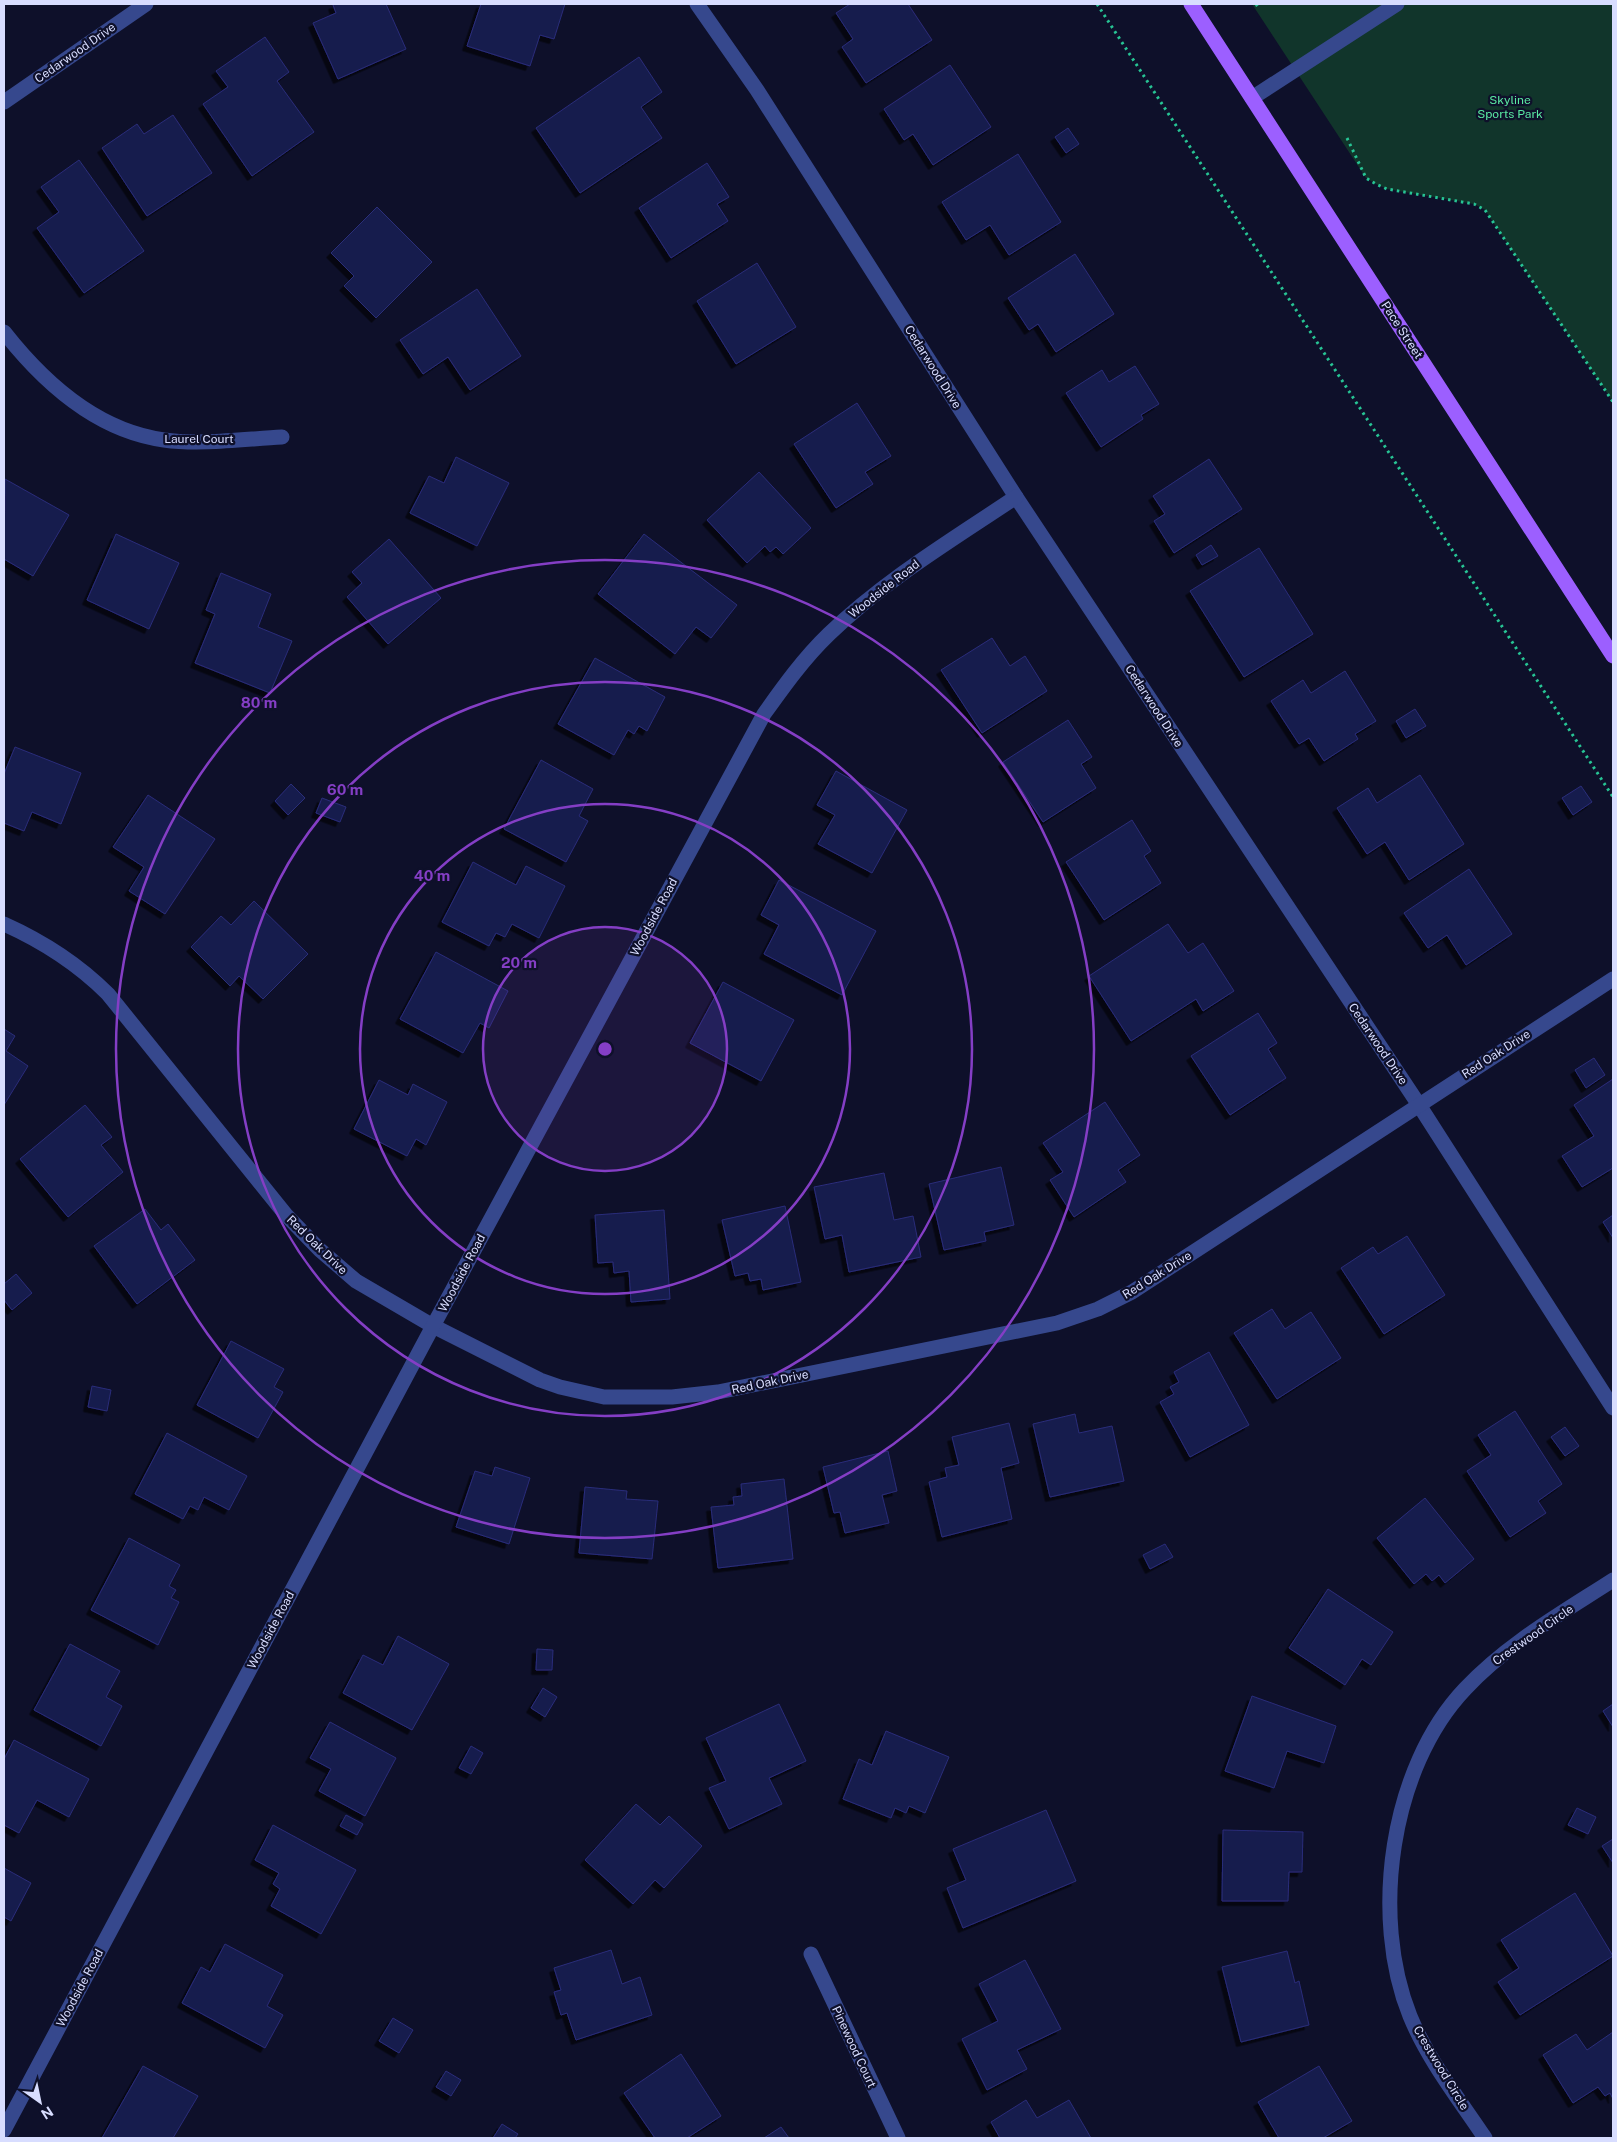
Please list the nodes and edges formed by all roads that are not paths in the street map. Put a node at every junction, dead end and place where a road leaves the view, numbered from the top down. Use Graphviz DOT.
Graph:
graph roads {
  1 [pos="146,4"];
  2 [pos="697,4"];
  3 [pos="1191,4"];
  4 [pos="1397,4"];
  5 [pos="1252,98"];
  6 [pos="4,102"];
  7 [pos="4,332"];
  8 [pos="282,438"];
  9 [pos="1016,497"];
  10 [pos="1613,656"];
  11 [pos="4,924"];
  12 [pos="1613,979"];
  13 [pos="1419,1105"];
  14 [pos="433,1326"];
  15 [pos="1613,1408"];
  16 [pos="1613,1580"];
  17 [pos="811,1954"];
  18 [pos="4,2130"];
  19 [pos="898,2138"];
  20 [pos="1485,2138"];
  1 -- 6 [label="street, Cedarwood Drive"];
  2 -- 9 [label="street, Cedarwood Drive"];
  3 -- 5 [label="main road, Pace Street"];
  4 -- 5 [label="street"];
  5 -- 10 [label="main road, Pace Street"];
  7 -- 8 [label="street, Laurel Court"];
  9 -- 13 [label="street, Cedarwood Drive"];
  9 -- 14 [label="street, Woodside Road"];
  11 -- 14 [label="street, Red Oak Drive"];
  12 -- 13 [label="street, Red Oak Drive"];
  13 -- 14 [label="street, Red Oak Drive"];
  13 -- 15 [label="street, Cedarwood Drive"];
  14 -- 18 [label="street, Woodside Road"];
  16 -- 20 [label="street, Crestwood Circle"];
  17 -- 19 [label="street, Pinewood Court"];
}
